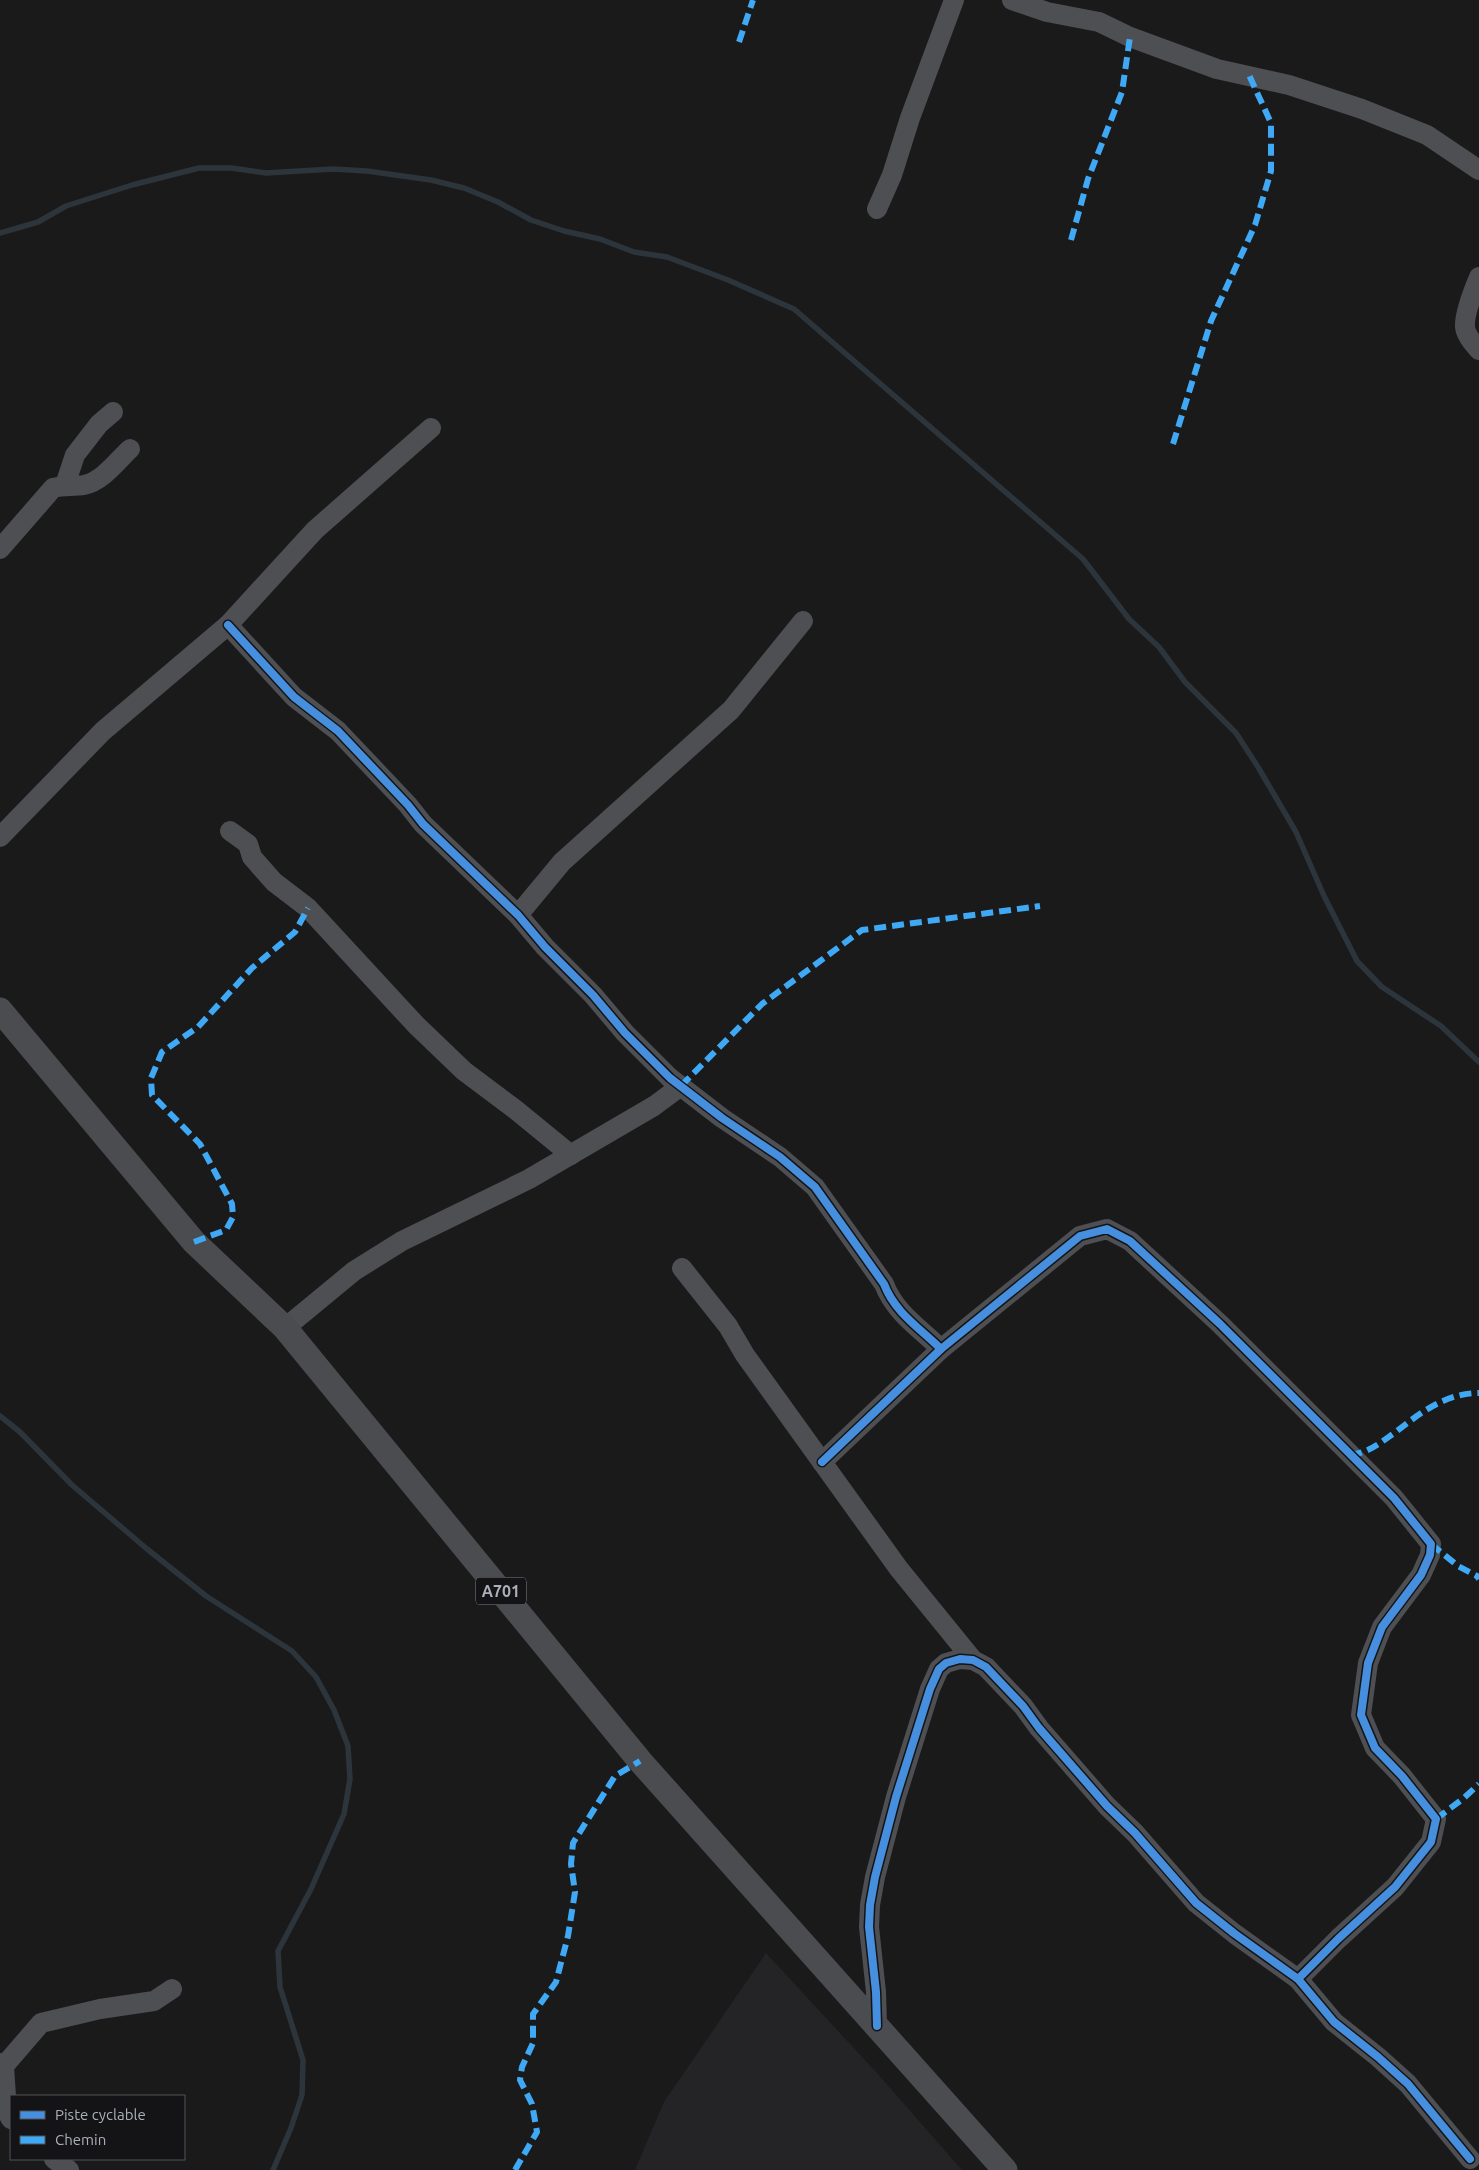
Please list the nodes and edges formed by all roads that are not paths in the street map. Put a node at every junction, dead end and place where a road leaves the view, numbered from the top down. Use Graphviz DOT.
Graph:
graph roads {
  1 [pos="954,0"];
  2 [pos="1012,0"];
  3 [pos="1479,170"];
  4 [pos="877,210"];
  5 [pos="1479,277"];
  6 [pos="1479,350"];
  7 [pos="114,412"];
  8 [pos="431,428"];
  9 [pos="130,449"];
  10 [pos="65,485"];
  11 [pos="0,548"];
  12 [pos="803,621"];
  13 [pos="228,625"];
  14 [pos="230,831"];
  15 [pos="0,837"];
  16 [pos="518,915"];
  17 [pos="0,1010"];
  18 [pos="681,1086"];
  19 [pos="571,1155"];
  20 [pos="682,1268"];
  21 [pos="285,1328"];
  22 [pos="941,1349"];
  23 [pos="822,1462"];
  24 [pos="973,1660"];
  25 [pos="1298,1979"];
  26 [pos="172,1989"];
  27 [pos="877,2026"];
  28 [pos="2,2064"];
  29 [pos="10,2116"];
  30 [pos="1470,2159"];
  31 [pos="55,2160"];
  32 [pos="69,2170"];
  33 [pos="1006,2170"];
  1 -- 4 [label="street"];
  2 -- 3 [label="street"];
  5 -- 6 [label="street"];
  7 -- 10 [label="street"];
  8 -- 13 [label="street"];
  9 -- 10 [label="street"];
  10 -- 11 [label="street"];
  12 -- 16 [label="street"];
  13 -- 15 [label="street"];
  13 -- 16 [label="street"];
  14 -- 19 [label="street"];
  16 -- 18 [label="street"];
  17 -- 21 [label="main road, A701"];
  18 -- 19 [label="street"];
  18 -- 22 [label="street"];
  19 -- 21 [label="street"];
  20 -- 23 [label="street"];
  21 -- 27 [label="main road, A701"];
  22 -- 23 [label="street"];
  22 -- 25 [label="street"];
  23 -- 24 [label="street"];
  24 -- 25 [label="street"];
  24 -- 27 [label="street"];
  25 -- 30 [label="street"];
  26 -- 28 [label="street"];
  27 -- 33 [label="main road, A701"];
  28 -- 29 [label="street"];
  31 -- 32 [label="street"];
}
